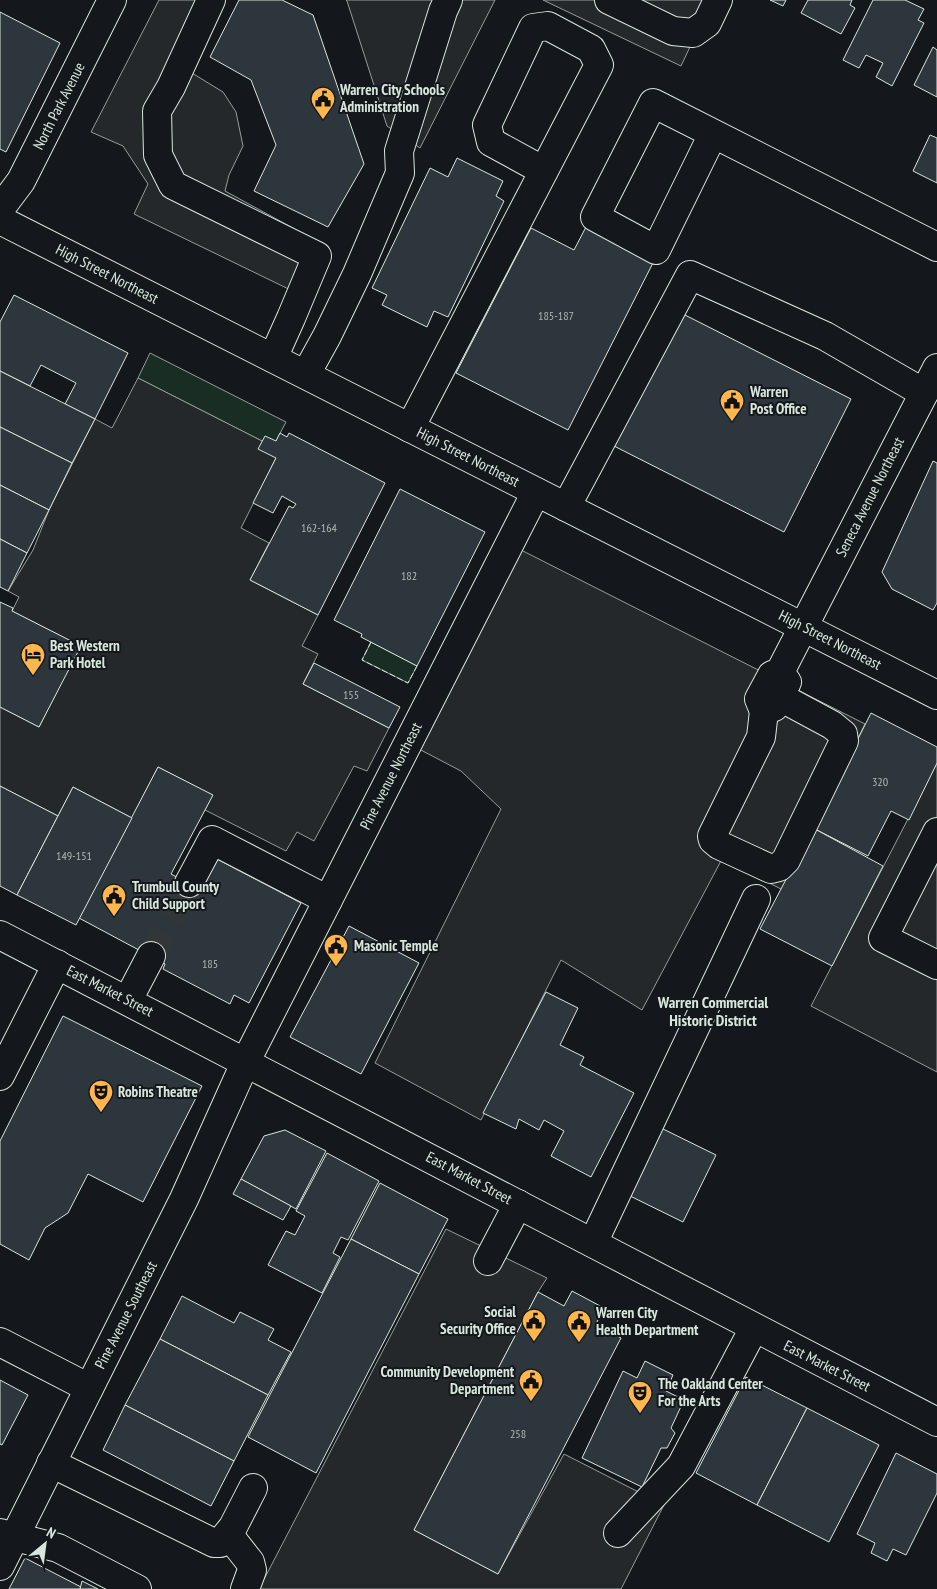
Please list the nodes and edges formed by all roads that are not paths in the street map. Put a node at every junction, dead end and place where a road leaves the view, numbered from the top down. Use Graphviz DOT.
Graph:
graph roads {
  1 [pos="112,0"];
  2 [pos="211,0"];
  3 [pos="609,0"];
  4 [pos="718,0"];
  5 [pos="438,4"];
  6 [pos="713,134"];
  7 [pos="544,171"];
  8 [pos="0,209"];
  9 [pos="0,220"];
  10 [pos="937,247"];
  11 [pos="273,358"];
  12 [pos="937,368"];
  13 [pos="306,374"];
  14 [pos="924,393"];
  15 [pos="410,428"];
  16 [pos="536,492"];
  17 [pos="566,507"];
  18 [pos="803,627"];
  19 [pos="775,693"];
  20 [pos="937,694"];
  21 [pos="937,832"];
  22 [pos="930,864"];
  23 [pos="189,883"];
  24 [pos="756,899"];
  25 [pos="328,900"];
  26 [pos="1,937"];
  27 [pos="151,956"];
  28 [pos="57,964"];
  29 [pos="937,965"];
  30 [pos="128,1000"];
  31 [pos="246,1061"];
  32 [pos="0,1076"];
  33 [pos="518,1204"];
  34 [pos="593,1243"];
  35 [pos="488,1261"];
  36 [pos="754,1328"];
  37 [pos="0,1342"];
  38 [pos="89,1388"];
  39 [pos="937,1422"];
  40 [pos="51,1463"];
  41 [pos="254,1488"];
  42 [pos="618,1533"];
  43 [pos="228,1534"];
  44 [pos="8,1535"];
  45 [pos="0,1566"];
  46 [pos="137,1589"];
  47 [pos="246,1589"];
  1 -- 8 [label="street, North Park Avenue"];
  2 -- 11 [label="street"];
  3 -- 4 [label="street"];
  5 -- 13 [label="street"];
  6 -- 6 [label="street"];
  6 -- 10 [label="street"];
  7 -- 7 [label="street"];
  7 -- 15 [label="street"];
  9 -- 11 [label="street, High Street Northeast"];
  11 -- 13 [label="street, High Street Northeast"];
  12 -- 14 [label="street, Seneca Avenue Northeast"];
  13 -- 15 [label="street, High Street Northeast"];
  14 -- 17 [label="street"];
  14 -- 18 [label="street, Seneca Avenue Northeast"];
  15 -- 16 [label="street, High Street Northeast"];
  16 -- 17 [label="street, High Street Northeast"];
  16 -- 25 [label="street, Pine Avenue Northeast"];
  17 -- 18 [label="street, High Street Northeast"];
  18 -- 19 [label="street, Seneca Avenue Northeast"];
  18 -- 20 [label="street, High Street Northeast"];
  19 -- 19 [label="street"];
  21 -- 22 [label="street"];
  22 -- 29 [label="street"];
  23 -- 25 [label="street"];
  24 -- 34 [label="street"];
  25 -- 31 [label="street, Pine Avenue Northeast"];
  26 -- 28 [label="street, East Market Street"];
  27 -- 30 [label="street"];
  28 -- 30 [label="street, East Market Street"];
  28 -- 32 [label="street"];
  30 -- 31 [label="street, East Market Street"];
  31 -- 33 [label="street, East Market Street"];
  31 -- 38 [label="street, Pine Avenue Southeast"];
  33 -- 34 [label="street, East Market Street"];
  33 -- 35 [label="street"];
  34 -- 36 [label="street, East Market Street"];
  36 -- 39 [label="street, East Market Street"];
  36 -- 42 [label="street"];
  37 -- 38 [label="street"];
  38 -- 40 [label="street, Pine Avenue Southeast"];
  40 -- 43 [label="street"];
  40 -- 44 [label="street, Pine Avenue Southeast"];
  41 -- 43 [label="street"];
  43 -- 47 [label="street"];
  44 -- 45 [label="street, Pine Avenue Southeast"];
  44 -- 46 [label="street"];
}
